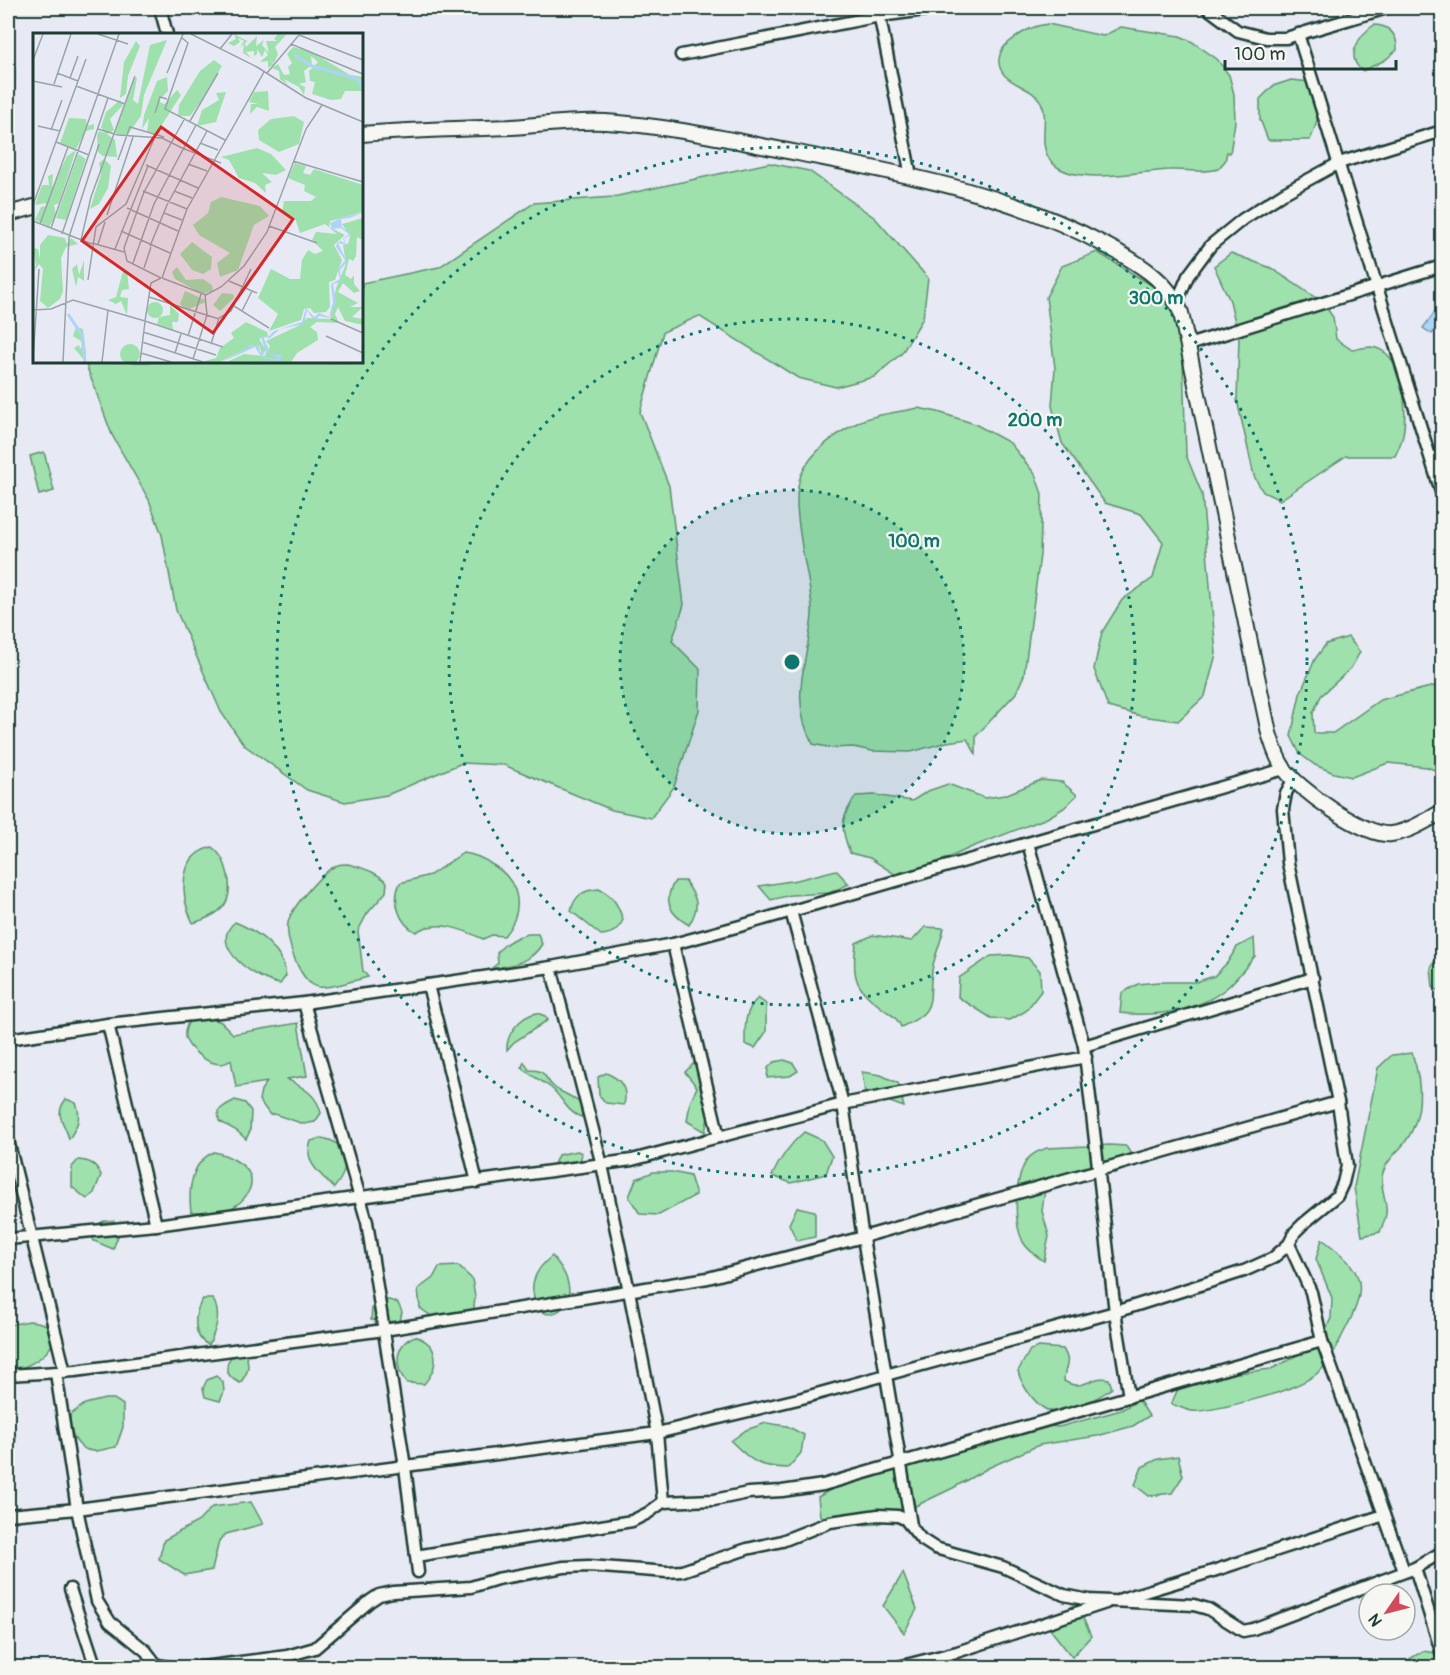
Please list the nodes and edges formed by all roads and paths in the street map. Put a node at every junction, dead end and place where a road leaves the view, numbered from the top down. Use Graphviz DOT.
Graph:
graph roads {
  1 [pos="159,8"];
  2 [pos="940,8"];
  3 [pos="1207,8"];
  4 [pos="1387,8"];
  5 [pos="879,12"];
  6 [pos="167,33"];
  7 [pos="1298,34"];
  8 [pos="681,56"];
  9 [pos="1443,131"];
  10 [pos="363,134"];
  11 [pos="1339,163"];
  12 [pos="911,176"];
  13 [pos="33,207"];
  14 [pos="8,214"];
  15 [pos="1443,266"];
  16 [pos="1377,287"];
  17 [pos="1177,302"];
  18 [pos="1188,345"];
  19 [pos="1443,495"];
  20 [pos="1284,769"];
  21 [pos="1293,780"];
  22 [pos="1443,812"];
  23 [pos="1029,843"];
  24 [pos="790,911"];
  25 [pos="673,944"];
  26 [pos="551,967"];
  27 [pos="1313,978"];
  28 [pos="428,985"];
  29 [pos="304,1003"];
  30 [pos="108,1024"];
  31 [pos="8,1039"];
  32 [pos="1085,1052"];
  33 [pos="1338,1102"];
  34 [pos="843,1104"];
  35 [pos="719,1137"];
  36 [pos="8,1140"];
  37 [pos="602,1165"];
  38 [pos="1100,1171"];
  39 [pos="477,1182"];
  40 [pos="361,1198"];
  41 [pos="156,1225"];
  42 [pos="32,1237"];
  43 [pos="863,1238"];
  44 [pos="8,1239"];
  45 [pos="1289,1244"];
  46 [pos="629,1291"];
  47 [pos="1115,1312"];
  48 [pos="384,1330"];
  49 [pos="1322,1341"];
  50 [pos="61,1372"];
  51 [pos="886,1374"];
  52 [pos="8,1375"];
  53 [pos="1129,1397"];
  54 [pos="657,1433"];
  55 [pos="901,1462"];
  56 [pos="405,1467"];
  57 [pos="663,1502"];
  58 [pos="77,1509"];
  59 [pos="8,1515"];
  60 [pos="1384,1515"];
  61 [pos="911,1525"];
  62 [pos="1443,1552"];
  63 [pos="416,1556"];
  64 [pos="1410,1570"];
  65 [pos="418,1572"];
  66 [pos="70,1589"];
  67 [pos="1114,1601"];
  68 [pos="1443,1654"];
  69 [pos="158,1666"];
  70 [pos="96,1668"];
  71 [pos="176,1668"];
  72 [pos="195,1668"];
  73 [pos="894,1668"];
  1 -- 6 [label="street"];
  2 -- 5 [label="street"];
  3 -- 7 [label="street"];
  4 -- 7 [label="street"];
  5 -- 8 [label="street"];
  5 -- 12 [label="street"];
  7 -- 11 [label="street"];
  9 -- 11 [label="street"];
  10 -- 12 [label="street"];
  11 -- 16 [label="street"];
  11 -- 17 [label="street"];
  12 -- 17 [label="street"];
  13 -- 14 [label="street"];
  15 -- 16 [label="street"];
  16 -- 18 [label="street"];
  16 -- 19 [label="street"];
  17 -- 18 [label="street"];
  18 -- 20 [label="street"];
  20 -- 21 [label="street"];
  20 -- 23 [label="street"];
  21 -- 22 [label="street"];
  21 -- 27 [label="street"];
  23 -- 24 [label="street"];
  23 -- 32 [label="street"];
  24 -- 25 [label="street"];
  24 -- 34 [label="street"];
  25 -- 26 [label="street"];
  25 -- 35 [label="street"];
  26 -- 28 [label="street"];
  26 -- 37 [label="street"];
  27 -- 32 [label="street"];
  27 -- 33 [label="street"];
  28 -- 29 [label="street"];
  28 -- 39 [label="street"];
  29 -- 30 [label="street"];
  29 -- 40 [label="street"];
  30 -- 31 [label="street"];
  30 -- 41 [label="street"];
  32 -- 34 [label="street"];
  32 -- 38 [label="street"];
  33 -- 38 [label="street"];
  33 -- 45 [label="street"];
  34 -- 35 [label="street"];
  34 -- 43 [label="street"];
  35 -- 37 [label="street"];
  36 -- 42 [label="street"];
  37 -- 39 [label="street"];
  37 -- 46 [label="street"];
  38 -- 43 [label="street"];
  38 -- 47 [label="street"];
  39 -- 40 [label="street"];
  40 -- 41 [label="street"];
  40 -- 48 [label="street"];
  41 -- 42 [label="street"];
  42 -- 44 [label="street"];
  42 -- 50 [label="street"];
  43 -- 46 [label="street"];
  43 -- 51 [label="street"];
  45 -- 47 [label="street"];
  45 -- 49 [label="street"];
  46 -- 48 [label="street"];
  46 -- 54 [label="street"];
  47 -- 51 [label="street"];
  47 -- 53 [label="street"];
  48 -- 50 [label="street"];
  48 -- 56 [label="street"];
  49 -- 53 [label="street"];
  49 -- 60 [label="street"];
  50 -- 52 [label="street"];
  50 -- 58 [label="street"];
  51 -- 54 [label="street"];
  51 -- 55 [label="street"];
  53 -- 55 [label="street"];
  54 -- 56 [label="street"];
  54 -- 57 [label="street"];
  55 -- 57 [label="street"];
  55 -- 61 [label="street"];
  56 -- 58 [label="street"];
  56 -- 63 [label="street"];
  57 -- 63 [label="street"];
  58 -- 59 [label="street"];
  58 -- 69 [label="street"];
  60 -- 64 [label="street"];
  60 -- 67 [label="street"];
  61 -- 67 [label="street"];
  61 -- 72 [label="street"];
  62 -- 64 [label="street"];
  63 -- 65 [label="street"];
  64 -- 67 [label="street"];
  64 -- 68 [label="street"];
  66 -- 70 [label="street"];
  67 -- 73 [label="street"];
  69 -- 71 [label="street"];
}
